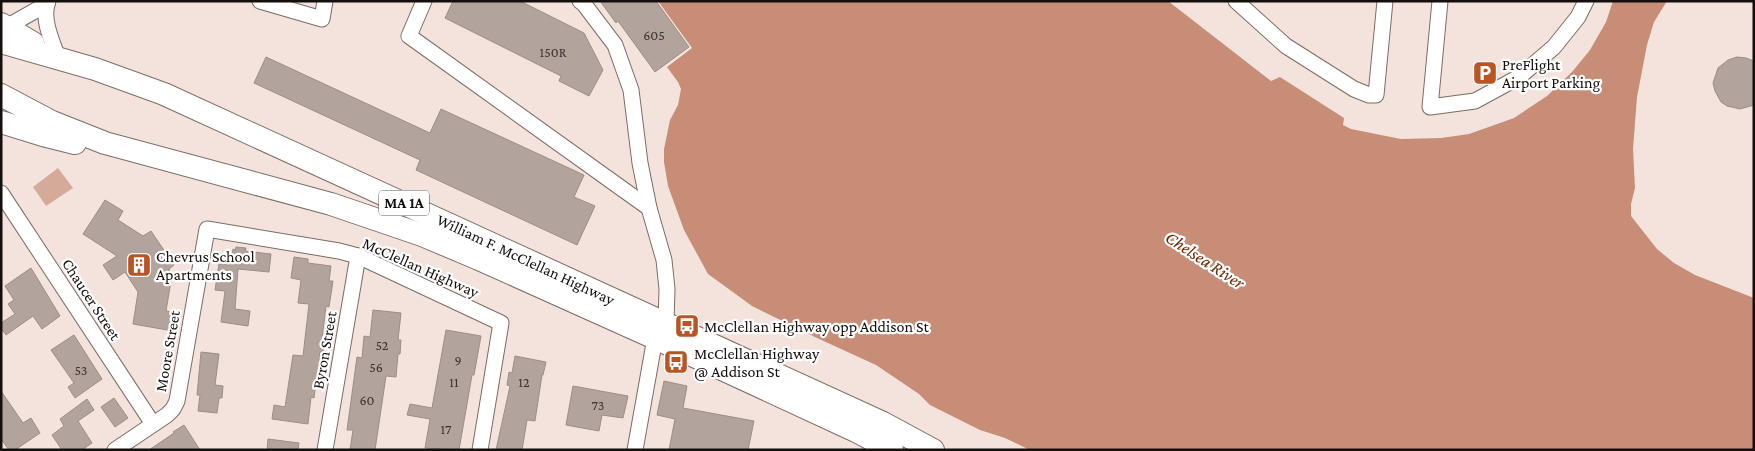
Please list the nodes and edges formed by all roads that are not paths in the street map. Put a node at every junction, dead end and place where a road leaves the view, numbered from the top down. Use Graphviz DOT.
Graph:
graph roads {
  1 [pos="260,1"];
  2 [pos="325,1"];
  3 [pos="424,1"];
  4 [pos="580,1"];
  5 [pos="1236,1"];
  6 [pos="1385,1"];
  7 [pos="1440,1"];
  8 [pos="1586,1"];
  9 [pos="48,2"];
  10 [pos="3,31"];
  11 [pos="58,58"];
  12 [pos="1,94"];
  13 [pos="1,122"];
  14 [pos="138,153"];
  15 [pos="1,193"];
  16 [pos="649,208"];
  17 [pos="207,229"];
  18 [pos="358,256"];
  19 [pos="660,331"];
  20 [pos="153,424"];
  21 [pos="114,450"];
  22 [pos="325,450"];
  23 [pos="480,450"];
  24 [pos="635,450"];
  25 [pos="892,450"];
  26 [pos="933,450"];
  1 -- 2 [label="street"];
  3 -- 16 [label="street"];
  4 -- 16 [label="street"];
  5 -- 6 [label="street"];
  7 -- 8 [label="street"];
  9 -- 10 [label="street"];
  9 -- 11 [label="street"];
  10 -- 11 [label="highway, William F. McClellan Highway"];
  11 -- 19 [label="highway, William F. McClellan Highway / MA 1A"];
  12 -- 14 [label="highway, William F. McClellan Highway / MA 1A"];
  13 -- 14 [label="highway"];
  14 -- 19 [label="highway, William F. McClellan Highway / MA 1A"];
  15 -- 20 [label="street, Chaucer Street"];
  16 -- 19 [label="street"];
  17 -- 18 [label="street, McClellan Highway"];
  17 -- 20 [label="street, Moore Street"];
  18 -- 22 [label="street, Byron Street"];
  18 -- 23 [label="street, McClellan Highway"];
  19 -- 24 [label="street"];
  19 -- 25 [label="highway, William F. McClellan Highway / MA 1A"];
  19 -- 26 [label="highway, William F. McClellan Highway / MA 1A"];
  20 -- 21 [label="street, Moore Street"];
}
